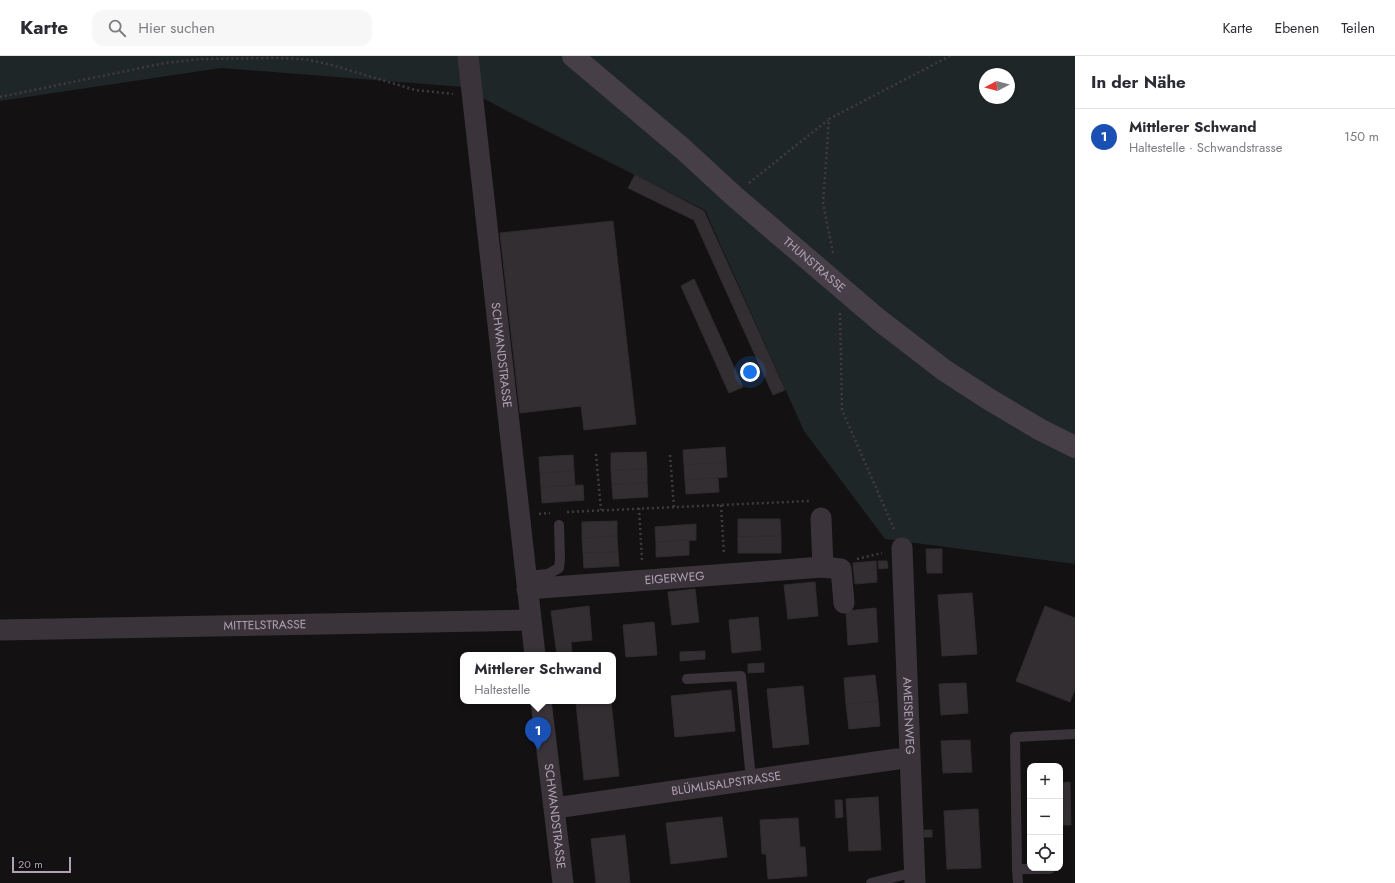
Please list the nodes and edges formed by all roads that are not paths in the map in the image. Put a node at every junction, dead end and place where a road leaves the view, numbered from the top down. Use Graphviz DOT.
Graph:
graph roads {
  1 [pos="468,56"];
  2 [pos="573,56"];
  3 [pos="1075,446"];
  4 [pos="821,518"];
  5 [pos="559,525"];
  6 [pos="902,548"];
  7 [pos="832,568"];
  8 [pos="526,583"];
  9 [pos="844,603"];
  10 [pos="530,620"];
  11 [pos="0,630"];
  12 [pos="535,652"];
  13 [pos="687,679"];
  14 [pos="541,704"];
  15 [pos="1075,734"];
  16 [pos="897,759"];
  17 [pos="751,780"];
  18 [pos="555,808"];
  19 [pos="1017,869"];
  20 [pos="1027,869"];
  21 [pos="915,878"];
  22 [pos="563,883"];
  23 [pos="871,883"];
  24 [pos="1018,883"];
  1 -- 8 [label="street, SCHWANDSTRASSE"];
  2 -- 3 [label="street, THUNSTRASSE"];
  4 -- 7 [label="street"];
  5 -- 8 [label="lane"];
  6 -- 21 [label="street, AMEISENWEG"];
  7 -- 8 [label="street, EIGERWEG"];
  7 -- 9 [label="street"];
  8 -- 10 [label="street, SCHWANDSTRASSE"];
  10 -- 11 [label="street, MITTELSTRASSE"];
  10 -- 12 [label="street, SCHWANDSTRASSE"];
  13 -- 17 [label="lane"];
  14 -- 18 [label="street, SCHWANDSTRASSE"];
  15 -- 19 [label="lane"];
  16 -- 17 [label="street, BLÜMLISALPSTRASSE"];
  17 -- 18 [label="street, BLÜMLISALPSTRASSE"];
  18 -- 22 [label="street, SCHWANDSTRASSE"];
  19 -- 20 [label="lane"];
  19 -- 24 [label="lane"];
  21 -- 23 [label="lane"];
}
